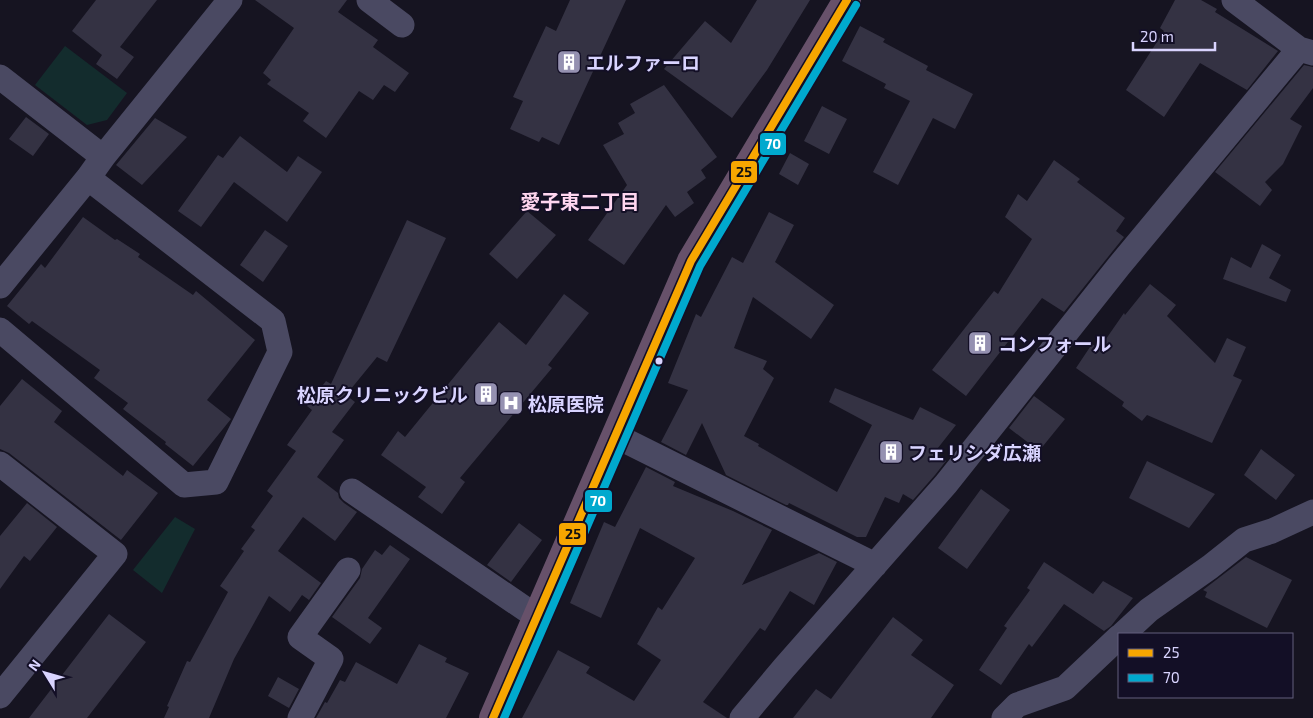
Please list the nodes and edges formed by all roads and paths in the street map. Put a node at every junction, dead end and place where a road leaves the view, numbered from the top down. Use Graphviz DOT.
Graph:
graph roads {
  1 [pos="230,0"];
  2 [pos="370,0"];
  3 [pos="847,0"];
  4 [pos="1234,0"];
  5 [pos="402,25"];
  6 [pos="1306,51"];
  7 [pos="0,77"];
  8 [pos="103,157"];
  9 [pos="88,178"];
  10 [pos="0,286"];
  11 [pos="0,330"];
  12 [pos="616,436"];
  13 [pos="0,464"];
  14 [pos="352,491"];
  15 [pos="1313,512"];
  16 [pos="875,565"];
  17 [pos="348,570"];
  18 [pos="537,617"];
  19 [pos="1124,633"];
  20 [pos="1118,639"];
  21 [pos="0,696"];
  22 [pos="746,717"];
  23 [pos="300,718"];
  24 [pos="493,718"];
  25 [pos="1004,718"];
  1 -- 8 [label="street"];
  2 -- 5 [label="street"];
  3 -- 12 [label="highway"];
  4 -- 6 [label="street"];
  6 -- 16 [label="street"];
  7 -- 8 [label="street"];
  8 -- 9 [label="street"];
  9 -- 10 [label="street"];
  9 -- 11 [label="street"];
  12 -- 16 [label="street"];
  12 -- 18 [label="highway"];
  13 -- 21 [label="street"];
  14 -- 18 [label="street"];
  15 -- 19 [label="street"];
  16 -- 22 [label="street"];
  17 -- 23 [label="street"];
  18 -- 24 [label="highway"];
  20 -- 25 [label="street"];
}
